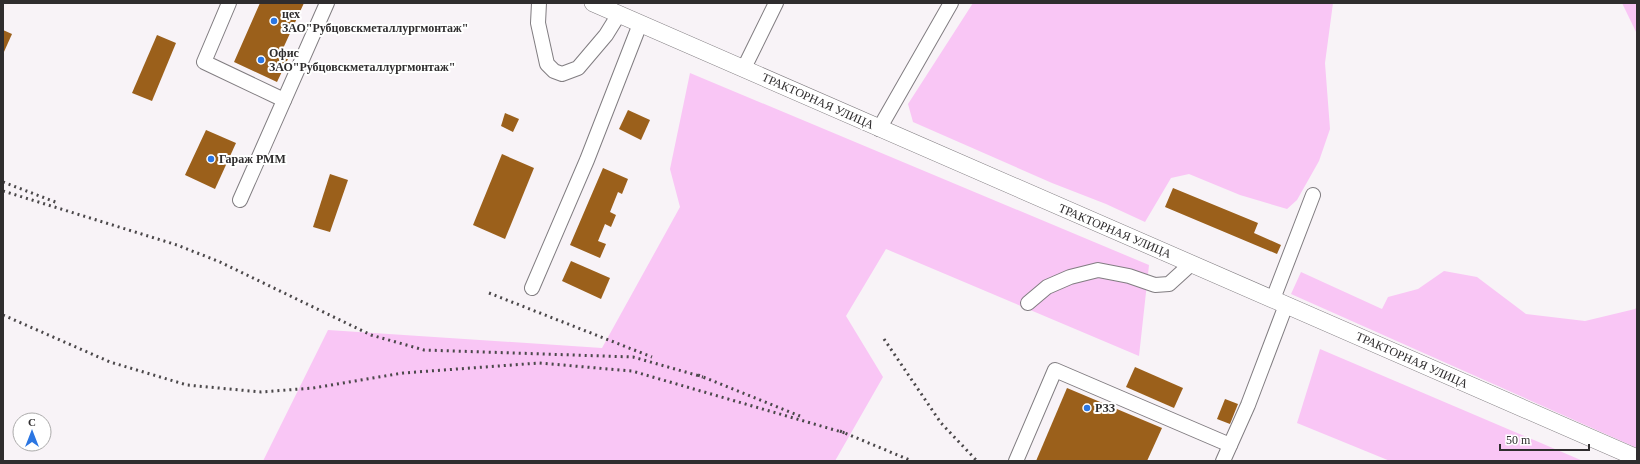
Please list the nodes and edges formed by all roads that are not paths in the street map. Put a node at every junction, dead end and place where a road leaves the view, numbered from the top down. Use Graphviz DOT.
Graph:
graph roads {
  1 [pos="229,3"];
  2 [pos="327,3"];
  3 [pos="539,3"];
  4 [pos="593,3"];
  5 [pos="776,3"];
  6 [pos="951,3"];
  7 [pos="619,14"];
  8 [pos="640,24"];
  9 [pos="744,68"];
  10 [pos="284,100"];
  11 [pos="879,129"];
  12 [pos="1313,194"];
  13 [pos="240,200"];
  14 [pos="1191,264"];
  15 [pos="532,288"];
  16 [pos="1279,302"];
  17 [pos="1028,303"];
  18 [pos="1230,445"];
  19 [pos="1637,458"];
  20 [pos="1016,461"];
  21 [pos="1223,461"];
  1 -- 10 [label="lane"];
  2 -- 10 [label="lane"];
  3 -- 7 [label="lane"];
  4 -- 7 [label="main road, ТРАКТОРНАЯ УЛИЦА"];
  5 -- 9 [label="lane"];
  6 -- 11 [label="lane"];
  7 -- 8 [label="main road, ТРАКТОРНАЯ УЛИЦА"];
  8 -- 9 [label="main road, ТРАКТОРНАЯ УЛИЦА"];
  8 -- 15 [label="lane"];
  9 -- 11 [label="main road, ТРАКТОРНАЯ УЛИЦА"];
  10 -- 13 [label="lane"];
  11 -- 14 [label="main road, ТРАКТОРНАЯ УЛИЦА"];
  12 -- 16 [label="lane"];
  14 -- 16 [label="main road, ТРАКТОРНАЯ УЛИЦА"];
  14 -- 17 [label="lane"];
  16 -- 18 [label="lane"];
  16 -- 19 [label="main road, ТРАКТОРНАЯ УЛИЦА"];
  18 -- 20 [label="lane"];
  18 -- 21 [label="lane"];
}
